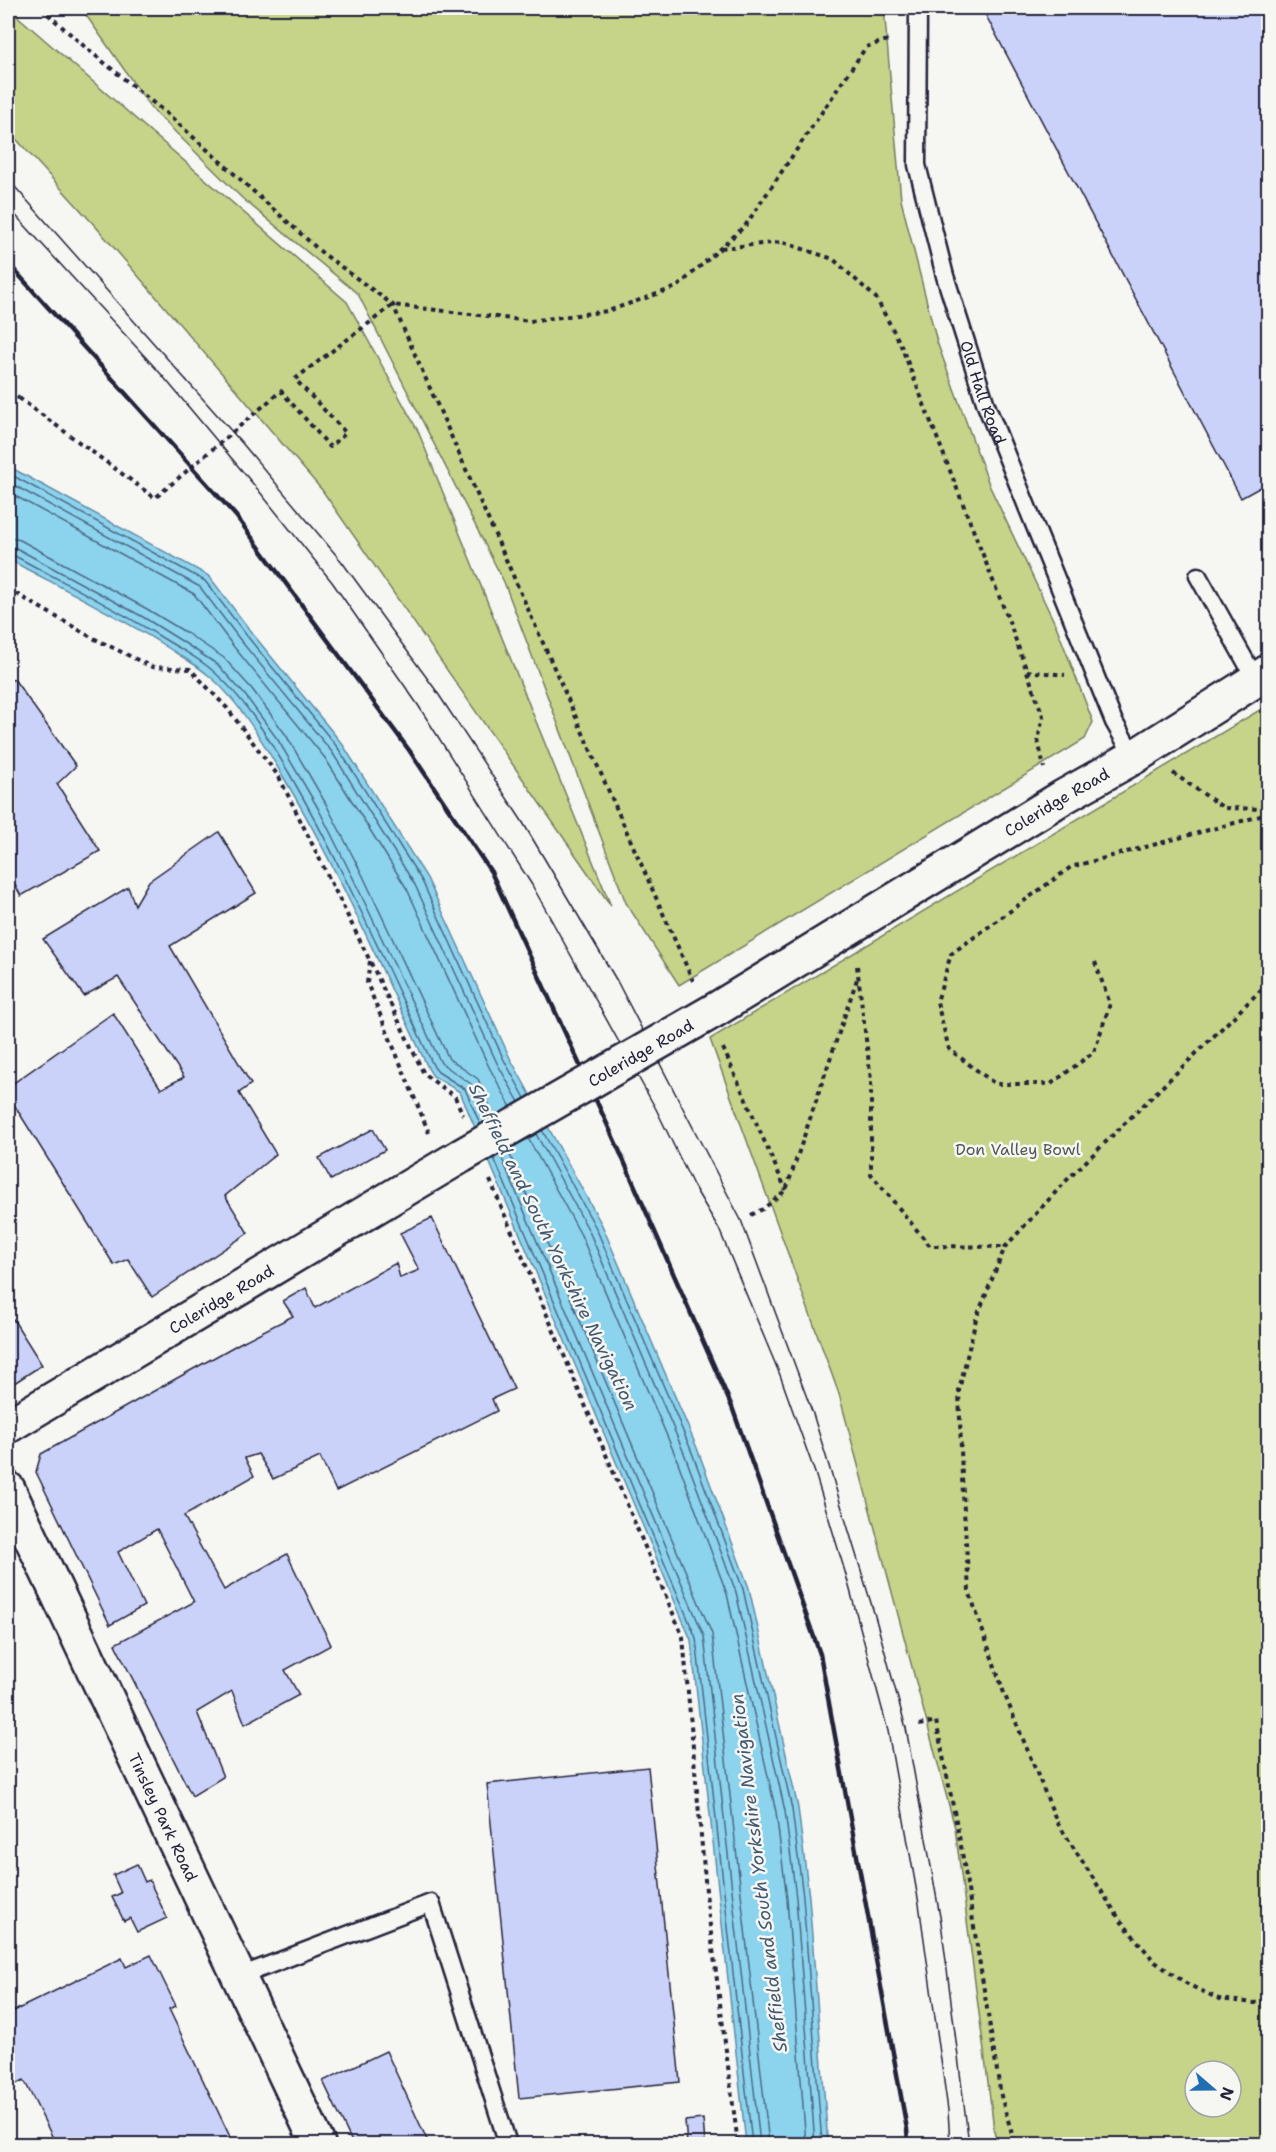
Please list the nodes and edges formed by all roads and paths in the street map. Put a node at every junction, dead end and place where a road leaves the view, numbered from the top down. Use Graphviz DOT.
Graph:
graph roads {
  1 [pos="41,8"];
  2 [pos="918,8"];
  3 [pos="919,37"];
  4 [pos="721,248"];
  5 [pos="393,305"];
  6 [pos="8,394"];
  7 [pos="1198,576"];
  8 [pos="8,589"];
  9 [pos="1262,676"];
  10 [pos="1134,757"];
  11 [pos="1063,797"];
  12 [pos="1269,812"];
  13 [pos="852,926"];
  14 [pos="370,961"];
  15 [pos="1095,962"];
  16 [pos="858,976"];
  17 [pos="693,982"];
  18 [pos="1269,983"];
  19 [pos="722,1048"];
  20 [pos="464,1119"];
  21 [pos="452,1161"];
  22 [pos="488,1174"];
  23 [pos="786,1190"];
  24 [pos="752,1215"];
  25 [pos="1005,1247"];
  26 [pos="8,1426"];
  27 [pos="8,1489"];
  28 [pos="919,1725"];
  29 [pos="238,1977"];
  30 [pos="1269,1999"];
  31 [pos="318,2145"];
  32 [pos="508,2145"];
  33 [pos="738,2145"];
  34 [pos="1015,2145"];
  1 -- 5 [label="path"];
  2 -- 3 [label="lane, Old Hall Road"];
  3 -- 4 [label="path"];
  3 -- 10 [label="lane, Old Hall Road"];
  4 -- 5 [label="path"];
  4 -- 11 [label="path"];
  5 -- 6 [label="path, bridge"];
  5 -- 17 [label="path"];
  7 -- 9 [label="lane"];
  8 -- 14 [label="path"];
  9 -- 10 [label="street, Coleridge Road"];
  10 -- 11 [label="street, Coleridge Road"];
  10 -- 12 [label="path"];
  11 -- 13 [label="street, Coleridge Road"];
  12 -- 15 [label="path"];
  13 -- 16 [label="path"];
  13 -- 21 [label="street, Coleridge Road, bridge"];
  14 -- 20 [label="path"];
  14 -- 21 [label="path"];
  16 -- 23 [label="path"];
  16 -- 25 [label="path"];
  18 -- 25 [label="path"];
  19 -- 23 [label="path"];
  21 -- 26 [label="street, Coleridge Road"];
  22 -- 33 [label="path"];
  23 -- 24 [label="path"];
  25 -- 30 [label="path"];
  27 -- 29 [label="street, Tinsley Park Road"];
  28 -- 34 [label="path"];
  29 -- 31 [label="street, Tinsley Park Road"];
  29 -- 32 [label="lane"];
}
